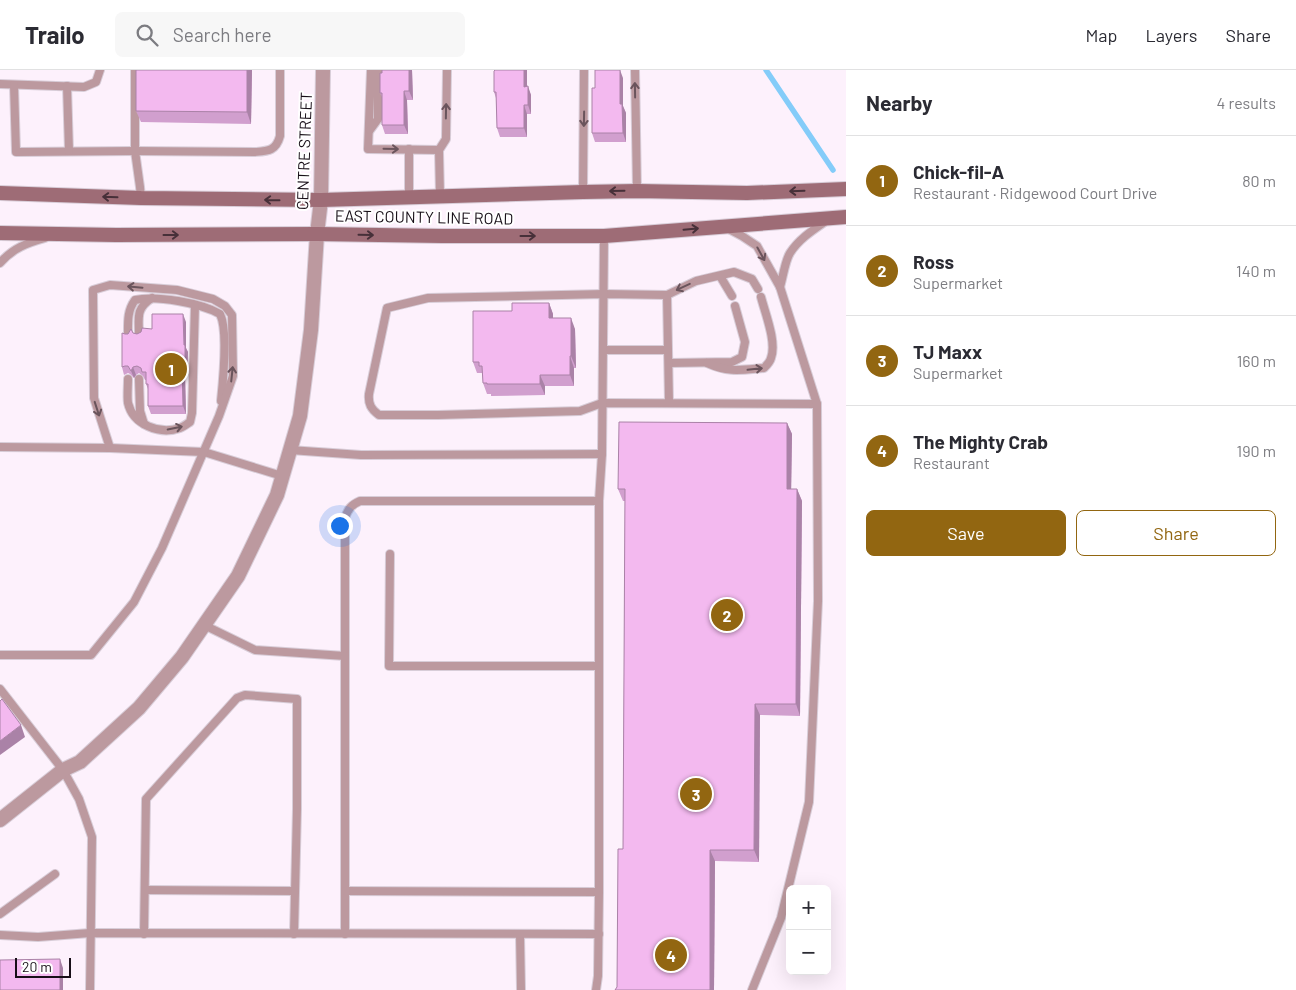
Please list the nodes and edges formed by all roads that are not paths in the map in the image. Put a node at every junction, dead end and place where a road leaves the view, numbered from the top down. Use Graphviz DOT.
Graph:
graph roads {
  1 [pos="100,70"];
  2 [pos="135,70"];
  3 [pos="280,70"];
  4 [pos="324,70"];
  5 [pos="371,70"];
  6 [pos="378,70"];
  7 [pos="447,70"];
  8 [pos="584,70"];
  9 [pos="635,70"];
  10 [pos="0,84"];
  11 [pos="14,84"];
  12 [pos="67,86"];
  13 [pos="369,131"];
  14 [pos="409,150"];
  15 [pos="439,150"];
  16 [pos="69,151"];
  17 [pos="136,151"];
  18 [pos="846,190"];
  19 [pos="637,191"];
  20 [pos="583,192"];
  21 [pos="0,193"];
  22 [pos="440,196"];
  23 [pos="140,198"];
  24 [pos="409,198"];
  25 [pos="321,200"];
  26 [pos="839,217"];
  27 [pos="723,226"];
  28 [pos="0,233"];
  29 [pos="60,234"];
  30 [pos="317,234"];
  31 [pos="604,236"];
  32 [pos="0,263"];
  33 [pos="720,276"];
  34 [pos="780,287"];
  35 [pos="758,289"];
  36 [pos="604,294"];
  37 [pos="667,295"];
  38 [pos="732,296"];
  39 [pos="761,297"];
  40 [pos="152,298"];
  41 [pos="194,305"];
  42 [pos="735,306"];
  43 [pos="128,336"];
  44 [pos="139,336"];
  45 [pos="603,350"];
  46 [pos="668,350"];
  47 [pos="669,363"];
  48 [pos="707,363"];
  49 [pos="128,379"];
  50 [pos="140,379"];
  51 [pos="602,403"];
  52 [pos="669,403"];
  53 [pos="817,404"];
  54 [pos="219,416"];
  55 [pos="144,425"];
  56 [pos="0,447"];
  57 [pos="110,448"];
  58 [pos="290,450"];
  59 [pos="204,452"];
  60 [pos="602,454"];
  61 [pos="282,476"];
  62 [pos="599,500"];
  63 [pos="390,554"];
  64 [pos="204,625"];
  65 [pos="0,655"];
  66 [pos="346,656"];
  67 [pos="599,666"];
  68 [pos="0,689"];
  69 [pos="63,770"];
  70 [pos="0,820"];
  71 [pos="55,874"];
  72 [pos="144,890"];
  73 [pos="295,891"];
  74 [pos="346,891"];
  75 [pos="599,892"];
  76 [pos="0,914"];
  77 [pos="90,933"];
  78 [pos="144,934"];
  79 [pos="294,934"];
  80 [pos="346,934"];
  81 [pos="520,934"];
  82 [pos="599,934"];
  83 [pos="0,935"];
  84 [pos="90,990"];
  85 [pos="521,990"];
  86 [pos="596,990"];
  87 [pos="752,990"];
  1 -- 12 [label="lane"];
  2 -- 17 [label="lane"];
  3 -- 17 [label="lane"];
  4 -- 25 [label="street, CENTRE STREET"];
  5 -- 13 [label="lane"];
  6 -- 13 [label="lane"];
  15 -- 7 [label="lane, one-way"];
  8 -- 20 [label="lane, one-way"];
  19 -- 9 [label="lane, one-way"];
  10 -- 11 [label="lane"];
  11 -- 12 [label="lane"];
  11 -- 16 [label="lane"];
  12 -- 16 [label="lane"];
  13 -- 14 [label="lane, one-way"];
  14 -- 15 [label="lane"];
  14 -- 24 [label="lane"];
  15 -- 22 [label="lane"];
  16 -- 17 [label="lane"];
  17 -- 23 [label="lane"];
  18 -- 19 [label="main road, EAST COUNTY LINE ROAD, one-way"];
  19 -- 20 [label="main road, EAST COUNTY LINE ROAD, one-way"];
  20 -- 22 [label="main road, EAST COUNTY LINE ROAD"];
  23 -- 21 [label="main road, EAST COUNTY LINE ROAD, one-way"];
  22 -- 24 [label="main road, EAST COUNTY LINE ROAD"];
  25 -- 23 [label="main road, EAST COUNTY LINE ROAD, one-way"];
  24 -- 25 [label="main road, EAST COUNTY LINE ROAD"];
  25 -- 30 [label="street, CENTRE STREET"];
  26 -- 27 [label="main road, EAST COUNTY LINE ROAD"];
  26 -- 34 [label="lane"];
  31 -- 27 [label="main road, EAST COUNTY LINE ROAD, one-way"];
  27 -- 34 [label="lane, one-way"];
  28 -- 29 [label="main road, EAST COUNTY LINE ROAD"];
  29 -- 30 [label="main road, EAST COUNTY LINE ROAD, one-way"];
  29 -- 32 [label="lane"];
  30 -- 31 [label="main road, EAST COUNTY LINE ROAD, one-way"];
  30 -- 58 [label="street, CENTRE STREET"];
  31 -- 36 [label="lane"];
  33 -- 35 [label="lane"];
  33 -- 37 [label="lane, one-way"];
  33 -- 38 [label="lane"];
  34 -- 53 [label="lane"];
  36 -- 37 [label="lane"];
  36 -- 45 [label="lane"];
  36 -- 51 [label="lane"];
  37 -- 46 [label="lane"];
  48 -- 39 [label="lane, one-way"];
  40 -- 41 [label="lane"];
  40 -- 43 [label="lane"];
  40 -- 44 [label="lane"];
  41 -- 54 [label="lane"];
  55 -- 41 [label="lane, one-way"];
  42 -- 48 [label="lane"];
  45 -- 46 [label="lane"];
  45 -- 51 [label="lane"];
  46 -- 47 [label="lane"];
  47 -- 48 [label="lane"];
  47 -- 52 [label="lane"];
  49 -- 55 [label="lane"];
  50 -- 55 [label="lane"];
  51 -- 52 [label="lane"];
  51 -- 60 [label="lane"];
  52 -- 53 [label="lane"];
  53 -- 87 [label="lane"];
  54 -- 57 [label="lane, one-way"];
  54 -- 59 [label="lane"];
  56 -- 57 [label="lane"];
  57 -- 59 [label="lane"];
  58 -- 60 [label="lane"];
  58 -- 61 [label="street, CENTRE STREET"];
  59 -- 61 [label="lane"];
  59 -- 65 [label="lane"];
  60 -- 62 [label="lane"];
  61 -- 64 [label="street, CENTRE STREET"];
  62 -- 66 [label="lane"];
  62 -- 67 [label="lane"];
  63 -- 67 [label="lane"];
  64 -- 66 [label="lane"];
  64 -- 69 [label="street, CENTRE STREET"];
  66 -- 74 [label="lane"];
  67 -- 75 [label="lane"];
  68 -- 69 [label="lane"];
  69 -- 70 [label="street, CENTRE STREET"];
  69 -- 77 [label="lane"];
  71 -- 76 [label="lane"];
  72 -- 73 [label="lane"];
  72 -- 73 [label="lane"];
  72 -- 78 [label="lane"];
  73 -- 79 [label="lane"];
  74 -- 75 [label="lane"];
  74 -- 80 [label="lane"];
  75 -- 82 [label="lane"];
  77 -- 78 [label="lane"];
  77 -- 83 [label="lane"];
  77 -- 84 [label="lane"];
  78 -- 79 [label="lane"];
  79 -- 80 [label="lane"];
  80 -- 81 [label="lane"];
  81 -- 82 [label="lane"];
  81 -- 85 [label="lane"];
  82 -- 86 [label="lane"];
}
